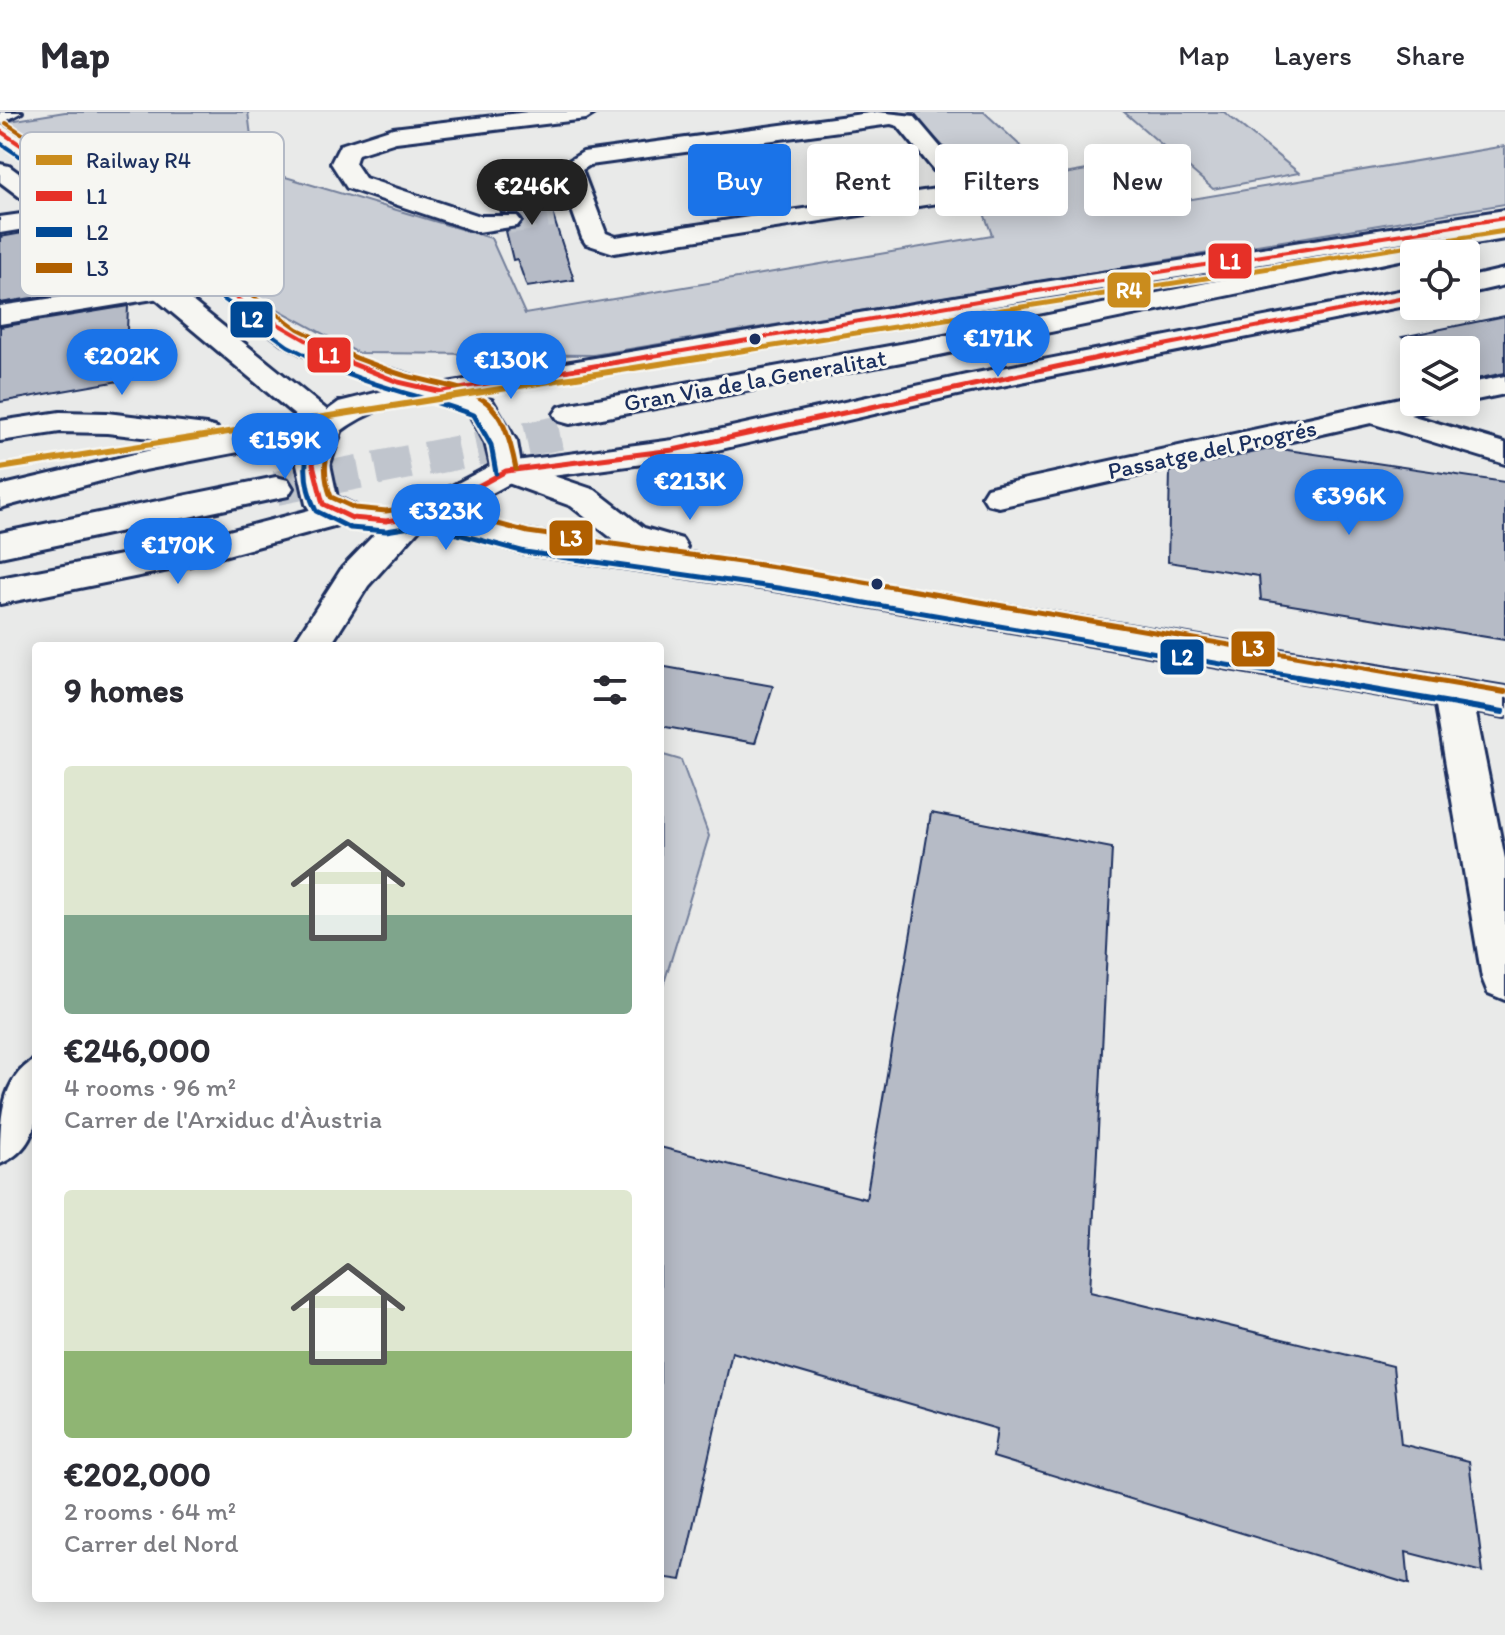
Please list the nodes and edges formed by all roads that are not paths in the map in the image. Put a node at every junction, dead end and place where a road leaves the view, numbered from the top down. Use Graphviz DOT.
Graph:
graph roads {
  1 [pos="11,112"];
  2 [pos="586,112"];
  3 [pos="775,112"];
  4 [pos="543,114"];
  5 [pos="0,117"];
  6 [pos="800,129"];
  7 [pos="0,131"];
  8 [pos="20,144"];
  9 [pos="0,171"];
  10 [pos="20,185"];
  11 [pos="584,210"];
  12 [pos="553,214"];
  13 [pos="1505,218"];
  14 [pos="508,221"];
  15 [pos="20,222"];
  16 [pos="0,225"];
  17 [pos="1505,231"];
  18 [pos="1461,240"];
  19 [pos="1400,252"];
  20 [pos="1505,261"];
  21 [pos="1480,265"];
  22 [pos="1505,277"];
  23 [pos="1400,279"];
  24 [pos="1480,283"];
  25 [pos="123,296"];
  26 [pos="170,296"];
  27 [pos="235,296"];
  28 [pos="1400,299"];
  29 [pos="0,315"];
  30 [pos="1505,385"];
  31 [pos="1480,390"];
  32 [pos="433,391"];
  33 [pos="1400,408"];
  34 [pos="1372,414"];
  35 [pos="327,426"];
  36 [pos="0,431"];
  37 [pos="244,440"];
  38 [pos="1505,454"];
  39 [pos="506,471"];
  40 [pos="999,496"];
  41 [pos="0,497"];
  42 [pos="346,516"];
  43 [pos="418,516"];
  44 [pos="0,524"];
  45 [pos="0,545"];
  46 [pos="355,577"];
  47 [pos="780,578"];
  48 [pos="0,591"];
  49 [pos="314,642"];
  50 [pos="1453,694"];
  51 [pos="1505,702"];
  52 [pos="1505,978"];
  53 [pos="32,1089"];
  54 [pos="0,1138"];
  1 -- 5 [label="street"];
  2 -- 4 [label="street"];
  3 -- 6 [label="street"];
  4 -- 14 [label="street"];
  6 -- 11 [label="street"];
  6 -- 11 [label="street"];
  7 -- 8 [label="street"];
  9 -- 10 [label="street"];
  11 -- 12 [label="street"];
  13 -- 32 [label="street"];
  15 -- 16 [label="street"];
  17 -- 18 [label="street, Gran Via de la Generalitat"];
  19 -- 23 [label="street, Gran Via de la Generalitat"];
  20 -- 21 [label="street"];
  22 -- 24 [label="street"];
  25 -- 29 [label="street"];
  26 -- 35 [label="street"];
  27 -- 32 [label="street"];
  28 -- 39 [label="street"];
  30 -- 31 [label="street"];
  32 -- 35 [label="street"];
  32 -- 39 [label="street"];
  33 -- 34 [label="street, Passatge del Progrés"];
  34 -- 38 [label="street"];
  34 -- 40 [label="street, Passatge del Progrés"];
  35 -- 37 [label="street"];
  35 -- 42 [label="street"];
  36 -- 37 [label="street"];
  37 -- 41 [label="street"];
  39 -- 43 [label="street"];
  39 -- 47 [label="street"];
  42 -- 43 [label="street"];
  42 -- 46 [label="street"];
  42 -- 48 [label="street"];
  43 -- 46 [label="street"];
  43 -- 47 [label="street"];
  44 -- 45 [label="street"];
  46 -- 49 [label="street"];
  47 -- 50 [label="street"];
  50 -- 51 [label="street"];
  50 -- 52 [label="street"];
  53 -- 54 [label="street"];
}
